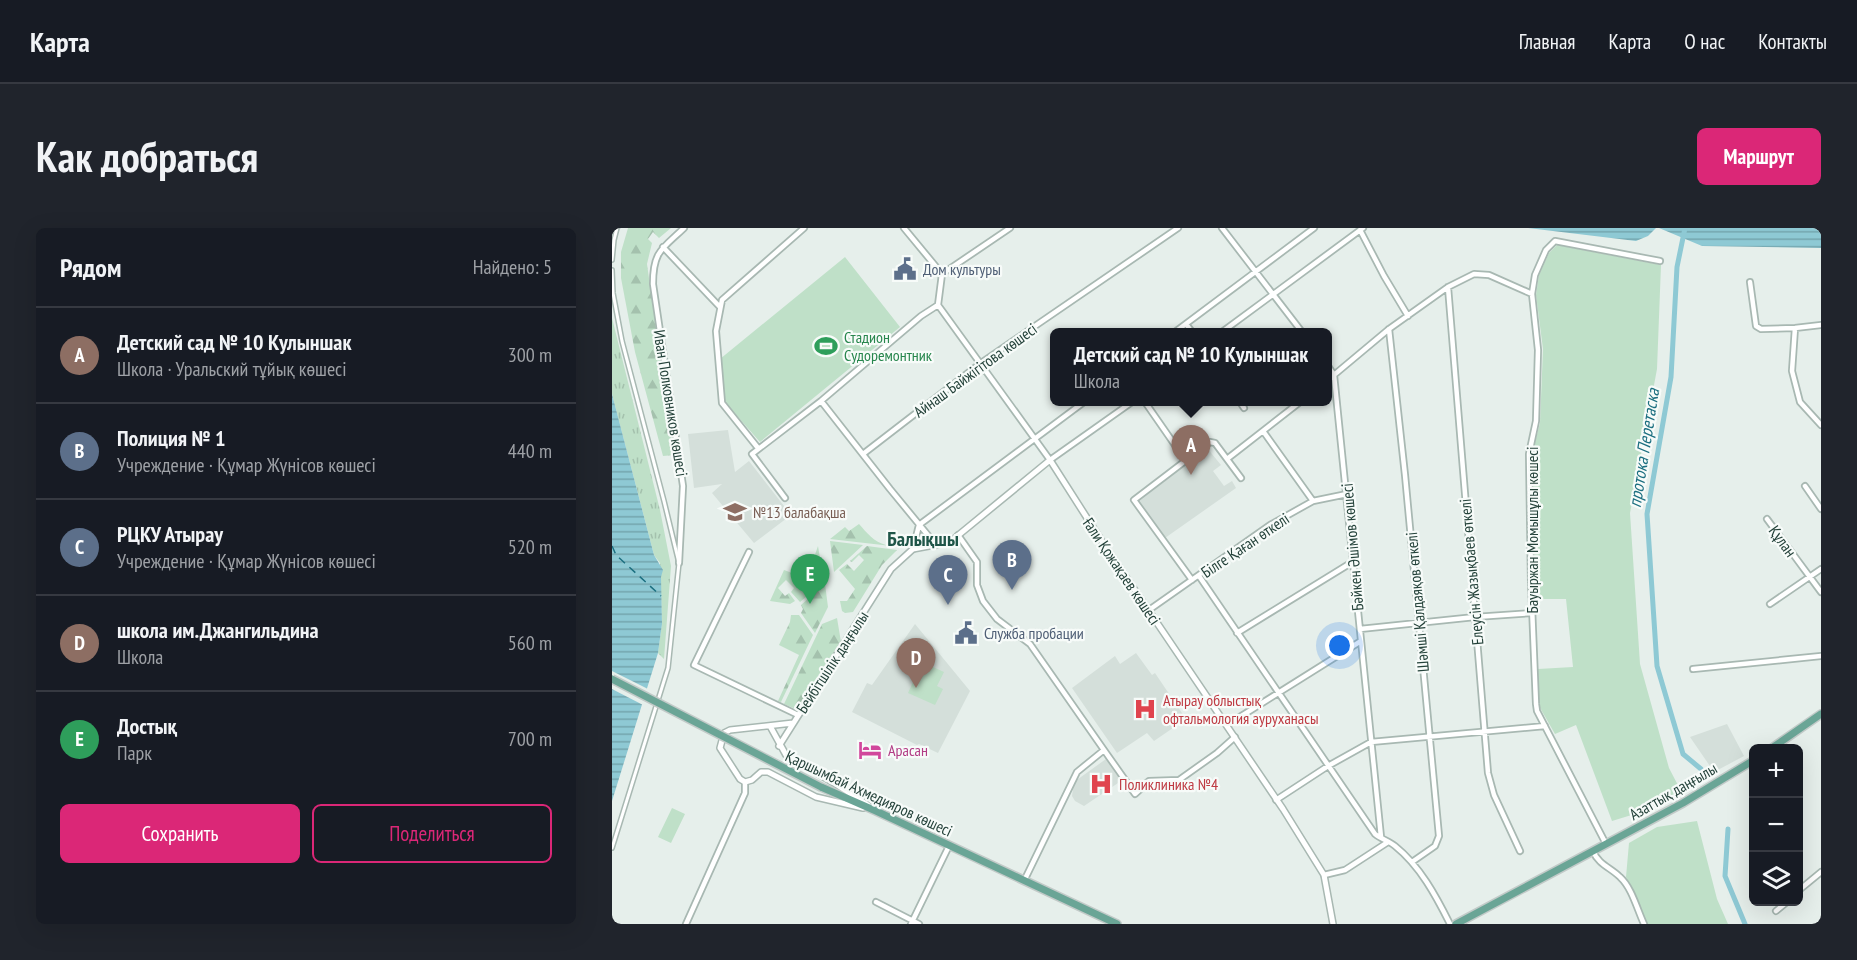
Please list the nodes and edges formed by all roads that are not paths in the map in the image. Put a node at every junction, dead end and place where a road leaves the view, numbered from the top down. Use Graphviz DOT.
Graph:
graph roads {
  1 [pos="617,228"];
  2 [pos="684,228"];
  3 [pos="804,228"];
  4 [pos="904,228"];
  5 [pos="1010,228"];
  6 [pos="1178,228"];
  7 [pos="1222,228"];
  8 [pos="1314,228"];
  9 [pos="1361,229"];
  10 [pos="663,248"];
  11 [pos="612,260"];
  12 [pos="1660,261"];
  13 [pos="612,270"];
  14 [pos="1256,272"];
  15 [pos="942,274"];
  16 [pos="1750,282"];
  17 [pos="1448,287"];
  18 [pos="1273,294"];
  19 [pos="1532,294"];
  20 [pos="938,305"];
  21 [pos="719,306"];
  22 [pos="1408,316"];
  23 [pos="1186,324"];
  24 [pos="1821,325"];
  25 [pos="1181,328"];
  26 [pos="1189,328"];
  27 [pos="1229,328"];
  28 [pos="1298,328"];
  29 [pos="1795,328"];
  30 [pos="1389,329"];
  31 [pos="981,363"];
  32 [pos="1332,372"];
  33 [pos="1334,375"];
  34 [pos="821,401"];
  35 [pos="1079,406"];
  36 [pos="1126,406"];
  37 [pos="1148,406"];
  38 [pos="1295,406"];
  39 [pos="1821,425"];
  40 [pos="1263,431"];
  41 [pos="1035,438"];
  42 [pos="758,448"];
  43 [pos="863,454"];
  44 [pos="1227,459"];
  45 [pos="1050,460"];
  46 [pos="1186,460"];
  47 [pos="1241,478"];
  48 [pos="1805,486"];
  49 [pos="1347,494"];
  50 [pos="785,498"];
  51 [pos="1313,501"];
  52 [pos="1821,509"];
  53 [pos="1767,519"];
  54 [pos="919,525"];
  55 [pos="958,535"];
  56 [pos="936,545"];
  57 [pos="913,549"];
  58 [pos="749,552"];
  59 [pos="1354,561"];
  60 [pos="678,563"];
  61 [pos="1821,569"];
  62 [pos="1198,576"];
  63 [pos="1810,577"];
  64 [pos="1192,580"];
  65 [pos="1821,592"];
  66 [pos="1770,604"];
  67 [pos="1149,610"];
  68 [pos="1532,613"];
  69 [pos="1475,617"];
  70 [pos="1420,623"];
  71 [pos="1360,629"];
  72 [pos="1237,633"];
  73 [pos="1361,641"];
  74 [pos="1821,656"];
  75 [pos="1693,669"];
  76 [pos="612,679"];
  77 [pos="1277,692"];
  78 [pos="1821,714"];
  79 [pos="798,715"];
  80 [pos="793,723"];
  81 [pos="1227,725"];
  82 [pos="770,726"];
  83 [pos="1545,726"];
  84 [pos="1484,732"];
  85 [pos="1235,737"];
  86 [pos="1430,737"];
  87 [pos="1371,742"];
  88 [pos="1778,744"];
  89 [pos="779,746"];
  90 [pos="1104,750"];
  91 [pos="1749,763"];
  92 [pos="1329,766"];
  93 [pos="745,782"];
  94 [pos="1276,800"];
  95 [pos="876,811"];
  96 [pos="1381,837"];
  97 [pos="1388,842"];
  98 [pos="1606,844"];
  99 [pos="949,846"];
  100 [pos="612,848"];
  101 [pos="1520,851"];
  102 [pos="1593,851"];
  103 [pos="1412,862"];
  104 [pos="1821,872"];
  105 [pos="1324,875"];
  106 [pos="1024,881"];
  107 [pos="1803,887"];
  108 [pos="876,902"];
  109 [pos="1782,906"];
  110 [pos="1776,911"];
  111 [pos="912,922"];
  112 [pos="686,924"];
  113 [pos="919,924"];
  114 [pos="1117,924"];
  115 [pos="1333,924"];
  116 [pos="1450,924"];
  117 [pos="1456,924"];
  118 [pos="1644,924"];
  1 -- 11 [label="street"];
  2 -- 10 [label="street, Иван Полковников көшесі"];
  3 -- 21 [label="street"];
  4 -- 15 [label="street"];
  5 -- 15 [label="street"];
  6 -- 31 [label="street, Айнаш Байжігітова көшесі"];
  7 -- 14 [label="street"];
  8 -- 14 [label="street"];
  9 -- 18 [label="street"];
  9 -- 22 [label="street"];
  10 -- 21 [label="street"];
  10 -- 60 [label="street, Иван Полковников көшесі"];
  12 -- 19 [label="street, Бауыржан Момышұлы көшесі"];
  13 -- 60 [label="street"];
  14 -- 18 [label="street"];
  14 -- 23 [label="street"];
  15 -- 20 [label="street"];
  16 -- 29 [label="street"];
  17 -- 19 [label="street"];
  17 -- 22 [label="street"];
  17 -- 69 [label="street, Елеусін Жазықбаев өткелі"];
  18 -- 27 [label="street"];
  18 -- 28 [label="street"];
  19 -- 68 [label="street, Бауыржан Момышұлы көшесі"];
  20 -- 31 [label="street, Ғали Қожақаев көшесі"];
  20 -- 34 [label="street"];
  21 -- 42 [label="street"];
  22 -- 30 [label="street"];
  23 -- 25 [label="street"];
  23 -- 26 [label="street"];
  24 -- 29 [label="street"];
  29 -- 39 [label="street"];
  30 -- 33 [label="street"];
  30 -- 70 [label="street, Шәмші Қалдаяқов өткелі"];
  31 -- 41 [label="street, Ғали Қожақаев көшесі"];
  31 -- 43 [label="street, Айнаш Байжігітова көшесі"];
  32 -- 33 [label="street, Бәйкен Әшімов көшесі"];
  33 -- 49 [label="street, Бәйкен Әшімов көшесі"];
  34 -- 42 [label="street"];
  34 -- 43 [label="street"];
  35 -- 41 [label="street"];
  36 -- 45 [label="street"];
  37 -- 46 [label="street"];
  38 -- 40 [label="street"];
  40 -- 44 [label="street"];
  40 -- 51 [label="street"];
  41 -- 45 [label="street, Ғали Қожақаев көшесі"];
  41 -- 54 [label="street"];
  42 -- 50 [label="street"];
  43 -- 54 [label="street"];
  44 -- 46 [label="street"];
  44 -- 47 [label="street"];
  45 -- 55 [label="street"];
  45 -- 67 [label="street, Ғали Қожақаев көшесі"];
  46 -- 64 [label="street"];
  48 -- 52 [label="street"];
  49 -- 51 [label="street, Білге Қаған өткелі"];
  49 -- 59 [label="street, Бәйкен Әшімов көшесі"];
  51 -- 62 [label="street, Білге Қаған өткелі"];
  53 -- 63 [label="street, Құлан"];
  54 -- 56 [label="street"];
  54 -- 57 [label="street"];
  55 -- 56 [label="street"];
  55 -- 90 [label="street"];
  56 -- 57 [label="street"];
  57 -- 79 [label="street, Бейбітшілік даңғылы"];
  58 -- 79 [label="street"];
  59 -- 71 [label="street, Бәйкен Әшімов көшесі"];
  59 -- 72 [label="street"];
  60 -- 100 [label="street"];
  61 -- 63 [label="street"];
  62 -- 64 [label="street, Білге Қаған өткелі"];
  62 -- 72 [label="street"];
  63 -- 65 [label="street, Құлан"];
  63 -- 66 [label="street"];
  64 -- 67 [label="street, Білге Қаған өткелі"];
  67 -- 81 [label="street, Ғали Қожақаев көшесі"];
  68 -- 69 [label="street"];
  68 -- 83 [label="street, Бауыржан Момышұлы көшесі"];
  69 -- 70 [label="street"];
  69 -- 84 [label="street, Елеусін Жазықбаев өткелі"];
  70 -- 71 [label="street"];
  70 -- 86 [label="street, Шәмші Қалдаяқов өткелі"];
  71 -- 73 [label="street, Бәйкен Әшімов көшесі"];
  72 -- 77 [label="street"];
  73 -- 77 [label="street"];
  73 -- 87 [label="street, Бәйкен Әшімов көшесі"];
  74 -- 75 [label="street"];
  76 -- 95 [label="main road, Қаршымбай Ахмедияров көшесі, bridge"];
  77 -- 81 [label="street"];
  77 -- 92 [label="street"];
  78 -- 88 [label="main road"];
  79 -- 80 [label="street, Бейбітшілік даңғылы"];
  80 -- 82 [label="street, Бейбітшілік даңғылы"];
  80 -- 89 [label="street"];
  81 -- 85 [label="street, Ғали Қожақаев көшесі"];
  82 -- 89 [label="street"];
  82 -- 93 [label="street, Бейбітшілік даңғылы"];
  83 -- 84 [label="street"];
  83 -- 98 [label="street, Бауыржан Момышұлы көшесі"];
  84 -- 86 [label="street"];
  84 -- 101 [label="street, Елеусін Жазықбаев өткелі"];
  85 -- 90 [label="street"];
  85 -- 94 [label="street, Ғали Қожақаев көшесі"];
  86 -- 87 [label="street"];
  86 -- 103 [label="street, Шәмші Қалдаяқов өткелі"];
  87 -- 92 [label="street"];
  87 -- 96 [label="street, Бәйкен Әшімов көшесі"];
  89 -- 95 [label="street"];
  90 -- 106 [label="street"];
  91 -- 98 [label="main road, Азаттық даңғылы"];
  92 -- 94 [label="street"];
  92 -- 96 [label="street"];
  93 -- 95 [label="street"];
  93 -- 112 [label="street"];
  94 -- 105 [label="street, Ғали Қожақаев көшесі"];
  95 -- 99 [label="main road, Қаршымбай Ахмедияров көшесі"];
  96 -- 97 [label="street"];
  97 -- 103 [label="street"];
  97 -- 105 [label="street"];
  98 -- 102 [label="main road"];
  99 -- 106 [label="main road, Қаршымбай Ахмедияров көшесі"];
  99 -- 111 [label="street"];
  102 -- 117 [label="main road"];
  102 -- 118 [label="street"];
  103 -- 116 [label="street"];
  104 -- 107 [label="street"];
  105 -- 115 [label="street, Ғали Қожақаев көшесі"];
  106 -- 114 [label="main road, Қаршымбай Ахмедияров көшесі"];
  108 -- 111 [label="street"];
  109 -- 110 [label="street"];
  111 -- 113 [label="street"];
}
